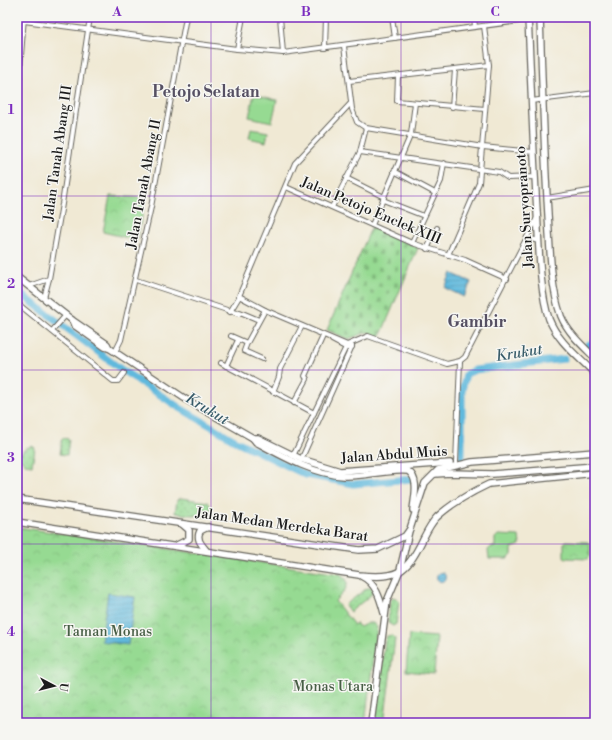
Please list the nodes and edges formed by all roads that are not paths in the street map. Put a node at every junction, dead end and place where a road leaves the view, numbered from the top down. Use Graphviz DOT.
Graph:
graph roads {
  1 [pos="90,17"];
  2 [pos="186,17"];
  3 [pos="243,17"];
  4 [pos="280,17"];
  5 [pos="326,17"];
  6 [pos="392,17"];
  7 [pos="474,17"];
  8 [pos="549,17"];
  9 [pos="528,18"];
  10 [pos="540,18"];
  11 [pos="24,19"];
  12 [pos="484,26"];
  13 [pos="475,27"];
  14 [pos="87,30"];
  15 [pos="395,38"];
  16 [pos="181,42"];
  17 [pos="344,46"];
  18 [pos="326,48"];
  19 [pos="237,49"];
  20 [pos="283,53"];
  21 [pos="489,65"];
  22 [pos="455,70"];
  23 [pos="398,76"];
  24 [pos="349,81"];
  25 [pos="595,93"];
  26 [pos="542,100"];
  27 [pos="530,101"];
  28 [pos="351,103"];
  29 [pos="415,103"];
  30 [pos="17,106"];
  31 [pos="452,107"];
  32 [pos="485,110"];
  33 [pos="366,128"];
  34 [pos="411,134"];
  35 [pos="483,146"];
  36 [pos="360,152"];
  37 [pos="533,152"];
  38 [pos="401,157"];
  39 [pos="444,164"];
  40 [pos="481,170"];
  41 [pos="394,171"];
  42 [pos="535,177"];
  43 [pos="346,178"];
  44 [pos="286,187"];
  45 [pos="595,190"];
  46 [pos="436,193"];
  47 [pos="384,198"];
  48 [pos="547,198"];
  49 [pos="332,207"];
  50 [pos="424,216"];
  51 [pos="537,218"];
  52 [pos="372,225"];
  53 [pos="437,228"];
  54 [pos="527,238"];
  55 [pos="539,241"];
  56 [pos="412,243"];
  57 [pos="427,249"];
  58 [pos="448,255"];
  59 [pos="17,277"];
  60 [pos="50,279"];
  61 [pos="507,279"];
  62 [pos="136,280"];
  63 [pos="29,286"];
  64 [pos="239,296"];
  65 [pos="44,298"];
  66 [pos="17,303"];
  67 [pos="265,310"];
  68 [pos="230,312"];
  69 [pos="64,316"];
  70 [pos="259,320"];
  71 [pos="302,326"];
  72 [pos="53,329"];
  73 [pos="321,335"];
  74 [pos="231,336"];
  75 [pos="238,340"];
  76 [pos="354,342"];
  77 [pos="247,343"];
  78 [pos="346,346"];
  79 [pos="234,348"];
  80 [pos="351,349"];
  81 [pos="244,351"];
  82 [pos="115,352"];
  83 [pos="593,355"];
  84 [pos="262,359"];
  85 [pos="460,361"];
  86 [pos="221,364"];
  87 [pos="226,366"];
  88 [pos="124,373"];
  89 [pos="595,374"];
  90 [pos="272,392"];
  91 [pos="294,403"];
  92 [pos="314,413"];
  93 [pos="595,452"];
  94 [pos="293,458"];
  95 [pos="300,461"];
  96 [pos="472,462"];
  97 [pos="456,463"];
  98 [pos="595,466"];
  99 [pos="595,473"];
  100 [pos="431,476"];
  101 [pos="17,499"];
  102 [pos="412,521"];
  103 [pos="17,522"];
  104 [pos="180,523"];
  105 [pos="208,527"];
  106 [pos="410,529"];
  107 [pos="176,545"];
  108 [pos="206,550"];
  109 [pos="400,570"];
  110 [pos="359,575"];
  111 [pos="385,615"];
  112 [pos="371,723"];
  1 -- 14 [label="street, Jalan Tanah Abang III"];
  2 -- 16 [label="street, Jalan Tanah Abang II"];
  3 -- 19 [label="street"];
  4 -- 20 [label="street"];
  5 -- 18 [label="street"];
  6 -- 15 [label="street"];
  7 -- 13 [label="street"];
  8 -- 10 [label="street"];
  9 -- 10 [label="street"];
  9 -- 12 [label="street"];
  9 -- 27 [label="main road, Jalan Suryopranoto"];
  10 -- 26 [label="main road, Jalan Suryopranoto"];
  11 -- 14 [label="street"];
  11 -- 30 [label="street"];
  12 -- 13 [label="street"];
  12 -- 21 [label="street"];
  13 -- 15 [label="street"];
  14 -- 16 [label="street"];
  14 -- 60 [label="street, Jalan Tanah Abang III"];
  15 -- 17 [label="street"];
  16 -- 19 [label="street"];
  16 -- 62 [label="street, Jalan Tanah Abang II"];
  17 -- 18 [label="street"];
  17 -- 24 [label="street"];
  18 -- 20 [label="street"];
  19 -- 20 [label="street"];
  21 -- 22 [label="street"];
  21 -- 32 [label="street"];
  22 -- 23 [label="street"];
  22 -- 31 [label="street"];
  23 -- 24 [label="street"];
  23 -- 29 [label="street"];
  24 -- 28 [label="street"];
  25 -- 26 [label="street"];
  26 -- 27 [label="street"];
  26 -- 48 [label="main road, Jalan Suryopranoto"];
  27 -- 37 [label="main road, Jalan Suryopranoto"];
  28 -- 33 [label="street"];
  28 -- 44 [label="street"];
  29 -- 31 [label="street"];
  29 -- 34 [label="street"];
  31 -- 32 [label="street"];
  32 -- 35 [label="street"];
  33 -- 34 [label="street"];
  33 -- 36 [label="street"];
  34 -- 35 [label="street"];
  34 -- 38 [label="street"];
  35 -- 37 [label="street"];
  35 -- 40 [label="street"];
  36 -- 38 [label="street"];
  36 -- 43 [label="street"];
  37 -- 42 [label="main road, Jalan Suryopranoto"];
  38 -- 39 [label="street"];
  38 -- 41 [label="street"];
  39 -- 40 [label="street"];
  39 -- 46 [label="street"];
  40 -- 42 [label="street"];
  40 -- 58 [label="street"];
  41 -- 46 [label="street"];
  41 -- 47 [label="street"];
  42 -- 51 [label="main road, Jalan Suryopranoto"];
  43 -- 47 [label="street"];
  43 -- 49 [label="street"];
  44 -- 49 [label="street, Jalan Petojo Enclek XIII"];
  44 -- 64 [label="street"];
  45 -- 48 [label="street"];
  46 -- 50 [label="street"];
  47 -- 50 [label="street"];
  47 -- 52 [label="street"];
  48 -- 83 [label="main road, Jalan Suryopranoto"];
  49 -- 52 [label="street, Jalan Petojo Enclek XIII"];
  50 -- 56 [label="street"];
  51 -- 54 [label="street"];
  51 -- 55 [label="main road, Jalan Suryopranoto"];
  52 -- 56 [label="street, Jalan Petojo Enclek XIII"];
  53 -- 57 [label="street"];
  54 -- 55 [label="street"];
  54 -- 61 [label="street"];
  55 -- 89 [label="main road, Jalan Suryopranoto"];
  56 -- 57 [label="street, Jalan Petojo Enclek XIII"];
  57 -- 58 [label="street, Jalan Petojo Enclek XIII"];
  58 -- 61 [label="street, Jalan Petojo Enclek XIII"];
  59 -- 63 [label="main road, Jalan Abdul Muis"];
  60 -- 63 [label="street"];
  60 -- 65 [label="street, Jalan Tanah Abang III"];
  61 -- 85 [label="street"];
  62 -- 68 [label="street"];
  62 -- 82 [label="street, Jalan Tanah Abang II"];
  63 -- 65 [label="main road, Jalan Abdul Muis"];
  64 -- 67 [label="street"];
  64 -- 68 [label="street"];
  65 -- 69 [label="main road, Jalan Abdul Muis"];
  66 -- 72 [label="street"];
  67 -- 70 [label="street"];
  67 -- 71 [label="street"];
  68 -- 70 [label="street"];
  69 -- 72 [label="street"];
  69 -- 82 [label="main road, Jalan Abdul Muis"];
  70 -- 77 [label="street"];
  71 -- 73 [label="street"];
  71 -- 90 [label="street"];
  72 -- 88 [label="street"];
  73 -- 78 [label="street"];
  73 -- 91 [label="street"];
  74 -- 75 [label="street"];
  75 -- 77 [label="street"];
  75 -- 79 [label="street"];
  76 -- 78 [label="street"];
  76 -- 80 [label="street"];
  76 -- 85 [label="street"];
  77 -- 81 [label="street"];
  78 -- 80 [label="street"];
  78 -- 92 [label="street"];
  79 -- 81 [label="street"];
  79 -- 87 [label="street"];
  80 -- 95 [label="street"];
  81 -- 84 [label="street"];
  82 -- 94 [label="main road, Jalan Abdul Muis"];
  85 -- 97 [label="street"];
  86 -- 87 [label="street"];
  87 -- 90 [label="street"];
  90 -- 91 [label="street"];
  91 -- 92 [label="street"];
  92 -- 94 [label="street"];
  93 -- 96 [label="main road"];
  94 -- 95 [label="main road, Jalan Abdul Muis"];
  95 -- 97 [label="main road, Jalan Abdul Muis"];
  95 -- 102 [label="main road, Jalan Abdul Muis"];
  96 -- 97 [label="main road, Jalan Abdul Muis"];
  96 -- 100 [label="main road"];
  98 -- 100 [label="main road"];
  99 -- 109 [label="main road"];
  100 -- 102 [label="main road"];
  101 -- 104 [label="main road, Jalan Medan Merdeka Barat"];
  102 -- 106 [label="main road"];
  103 -- 107 [label="main road"];
  104 -- 105 [label="main road, Jalan Medan Merdeka Barat"];
  104 -- 107 [label="main road"];
  105 -- 106 [label="main road, Jalan Medan Merdeka Barat"];
  105 -- 108 [label="main road"];
  106 -- 109 [label="main road"];
  107 -- 108 [label="main road"];
  108 -- 110 [label="main road"];
  109 -- 110 [label="main road"];
  109 -- 111 [label="main road"];
  110 -- 111 [label="main road"];
  111 -- 112 [label="main road"];
}
